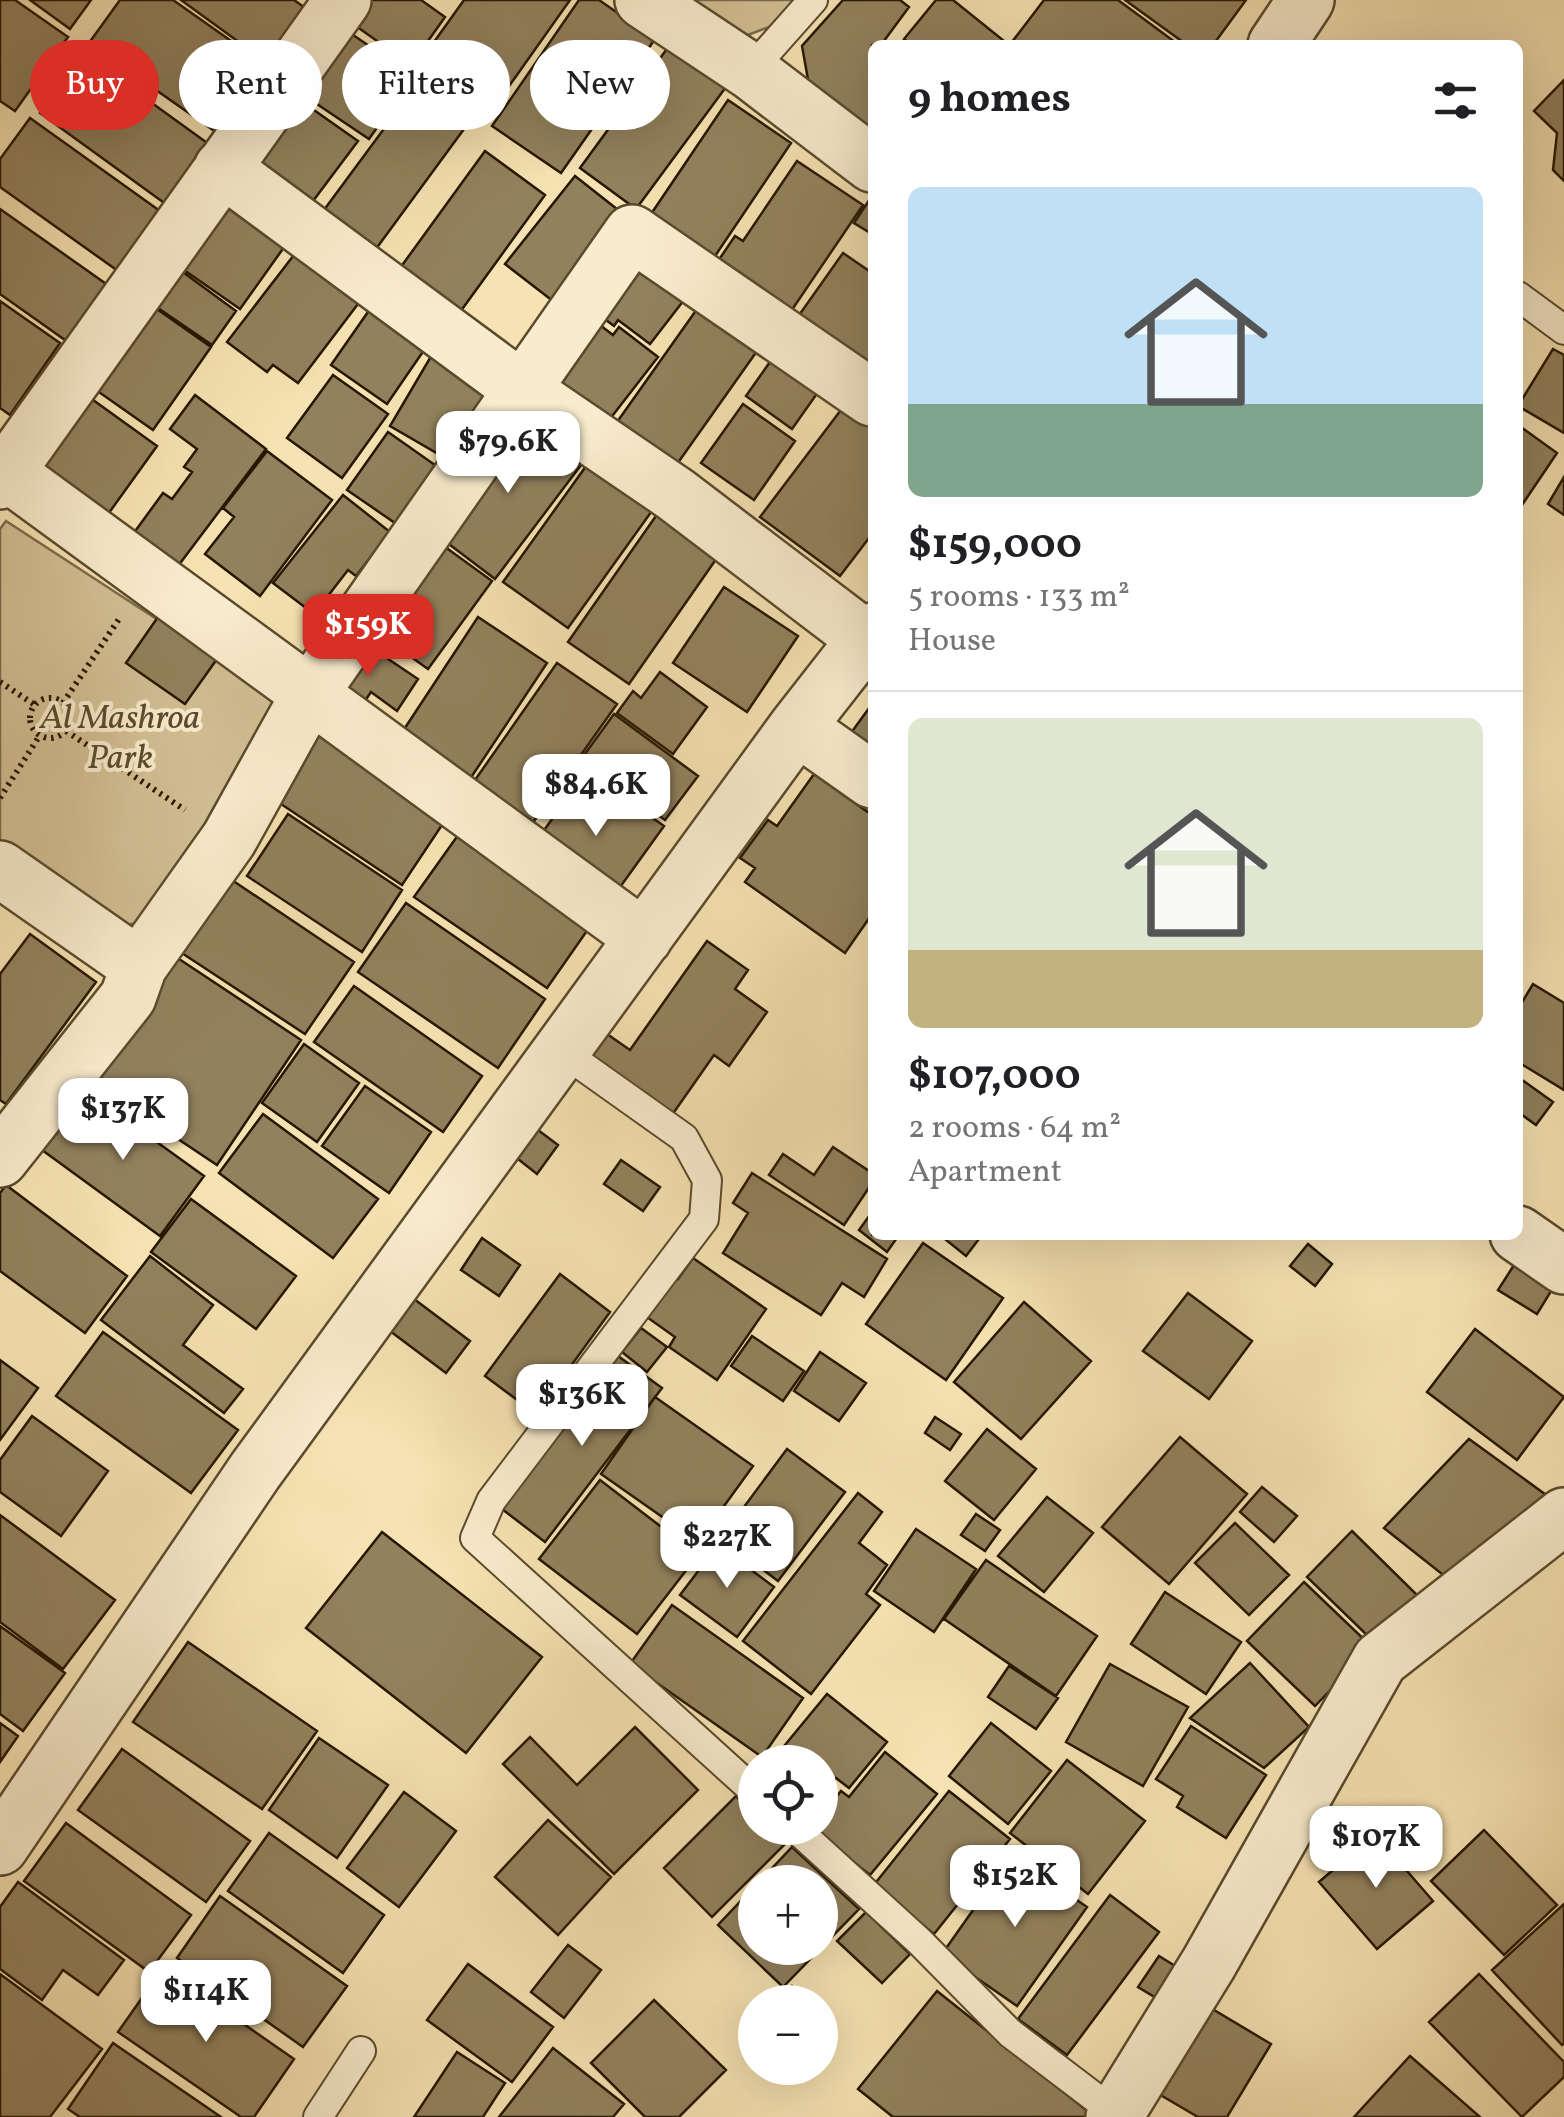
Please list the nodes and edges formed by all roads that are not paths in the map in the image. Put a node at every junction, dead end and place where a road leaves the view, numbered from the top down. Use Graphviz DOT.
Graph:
graph roads {
  1 [pos="343,0"];
  2 [pos="643,0"];
  3 [pos="813,0"];
  4 [pos="1306,0"];
  5 [pos="1279,40"];
  6 [pos="750,71"];
  7 [pos="868,161"];
  8 [pos="222,168"];
  9 [pos="1523,300"];
  10 [pos="1564,330"];
  11 [pos="524,390"];
  12 [pos="868,395"];
  13 [pos="3,476"];
  14 [pos="868,635"];
  15 [pos="868,638"];
  16 [pos="310,695"];
  17 [pos="797,727"];
  18 [pos="868,777"];
  19 [pos="0,869"];
  20 [pos="644,938"];
  21 [pos="139,966"];
  22 [pos="562,1052"];
  23 [pos="0,1158"];
  24 [pos="1523,1237"];
  25 [pos="1564,1266"];
  26 [pos="1564,1516"];
  27 [pos="738,1777"];
  28 [pos="814,1845"];
  29 [pos="0,1846"];
  30 [pos="361,2051"];
  31 [pos="1114,2114"];
  32 [pos="318,2117"];
  1 -- 8 [label="street"];
  2 -- 6 [label="street"];
  3 -- 6 [label="lane"];
  4 -- 5 [label="street"];
  6 -- 7 [label="street"];
  8 -- 11 [label="street"];
  8 -- 13 [label="street"];
  9 -- 10 [label="lane"];
  11 -- 12 [label="street"];
  11 -- 14 [label="street"];
  11 -- 16 [label="street"];
  13 -- 16 [label="street"];
  15 -- 17 [label="street"];
  16 -- 20 [label="street"];
  16 -- 21 [label="street"];
  17 -- 18 [label="street"];
  17 -- 20 [label="street"];
  19 -- 21 [label="street"];
  20 -- 22 [label="street"];
  21 -- 23 [label="street"];
  22 -- 27 [label="lane"];
  22 -- 29 [label="street"];
  24 -- 25 [label="street"];
  26 -- 31 [label="street"];
  28 -- 31 [label="lane"];
  30 -- 32 [label="lane"];
}
